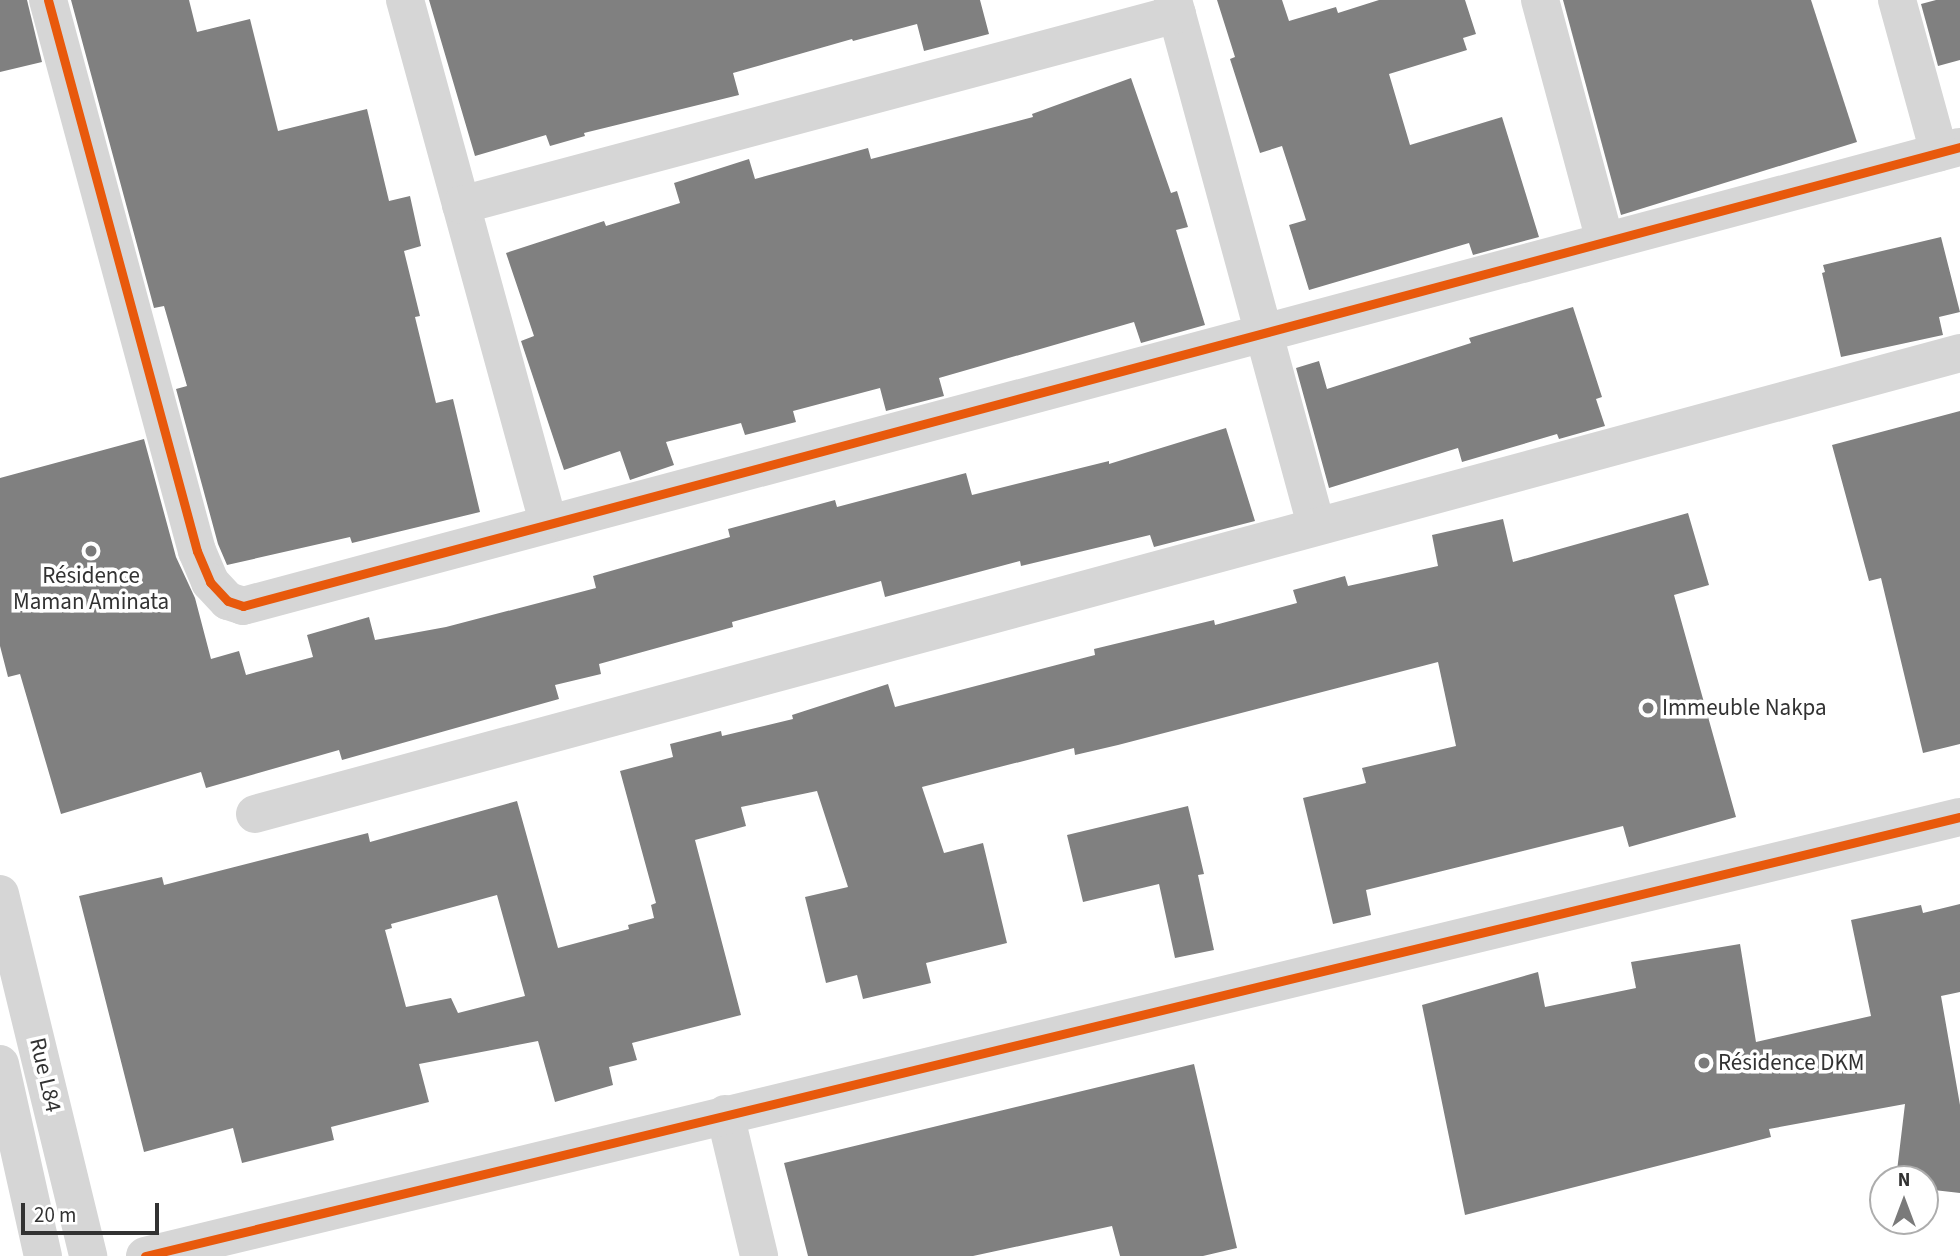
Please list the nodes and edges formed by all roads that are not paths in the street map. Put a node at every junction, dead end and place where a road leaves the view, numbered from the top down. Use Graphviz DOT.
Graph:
graph roads {
  1 [pos="48,0"];
  2 [pos="405,0"];
  3 [pos="1539,0"];
  4 [pos="1897,0"];
  5 [pos="1175,7"];
  6 [pos="1950,150"];
  7 [pos="461,205"];
  8 [pos="1605,241"];
  9 [pos="1264,332"];
  10 [pos="1960,353"];
  11 [pos="548,522"];
  12 [pos="1316,525"];
  13 [pos="255,814"];
  14 [pos="1960,817"];
  15 [pos="0,894"];
  16 [pos="0,1064"];
  17 [pos="725,1114"];
  18 [pos="43,1256"];
  19 [pos="88,1256"];
  20 [pos="145,1256"];
  21 [pos="759,1256"];
  1 -- 11 [label="street"];
  2 -- 7 [label="street"];
  3 -- 8 [label="street"];
  4 -- 6 [label="street"];
  5 -- 7 [label="street"];
  5 -- 9 [label="street"];
  6 -- 8 [label="street"];
  7 -- 11 [label="street"];
  8 -- 9 [label="street"];
  9 -- 11 [label="street"];
  9 -- 12 [label="street"];
  10 -- 12 [label="street"];
  12 -- 13 [label="street"];
  14 -- 17 [label="street"];
  15 -- 19 [label="street, Rue L84"];
  16 -- 18 [label="street, Rue L84"];
  17 -- 20 [label="street"];
  17 -- 21 [label="street"];
}
